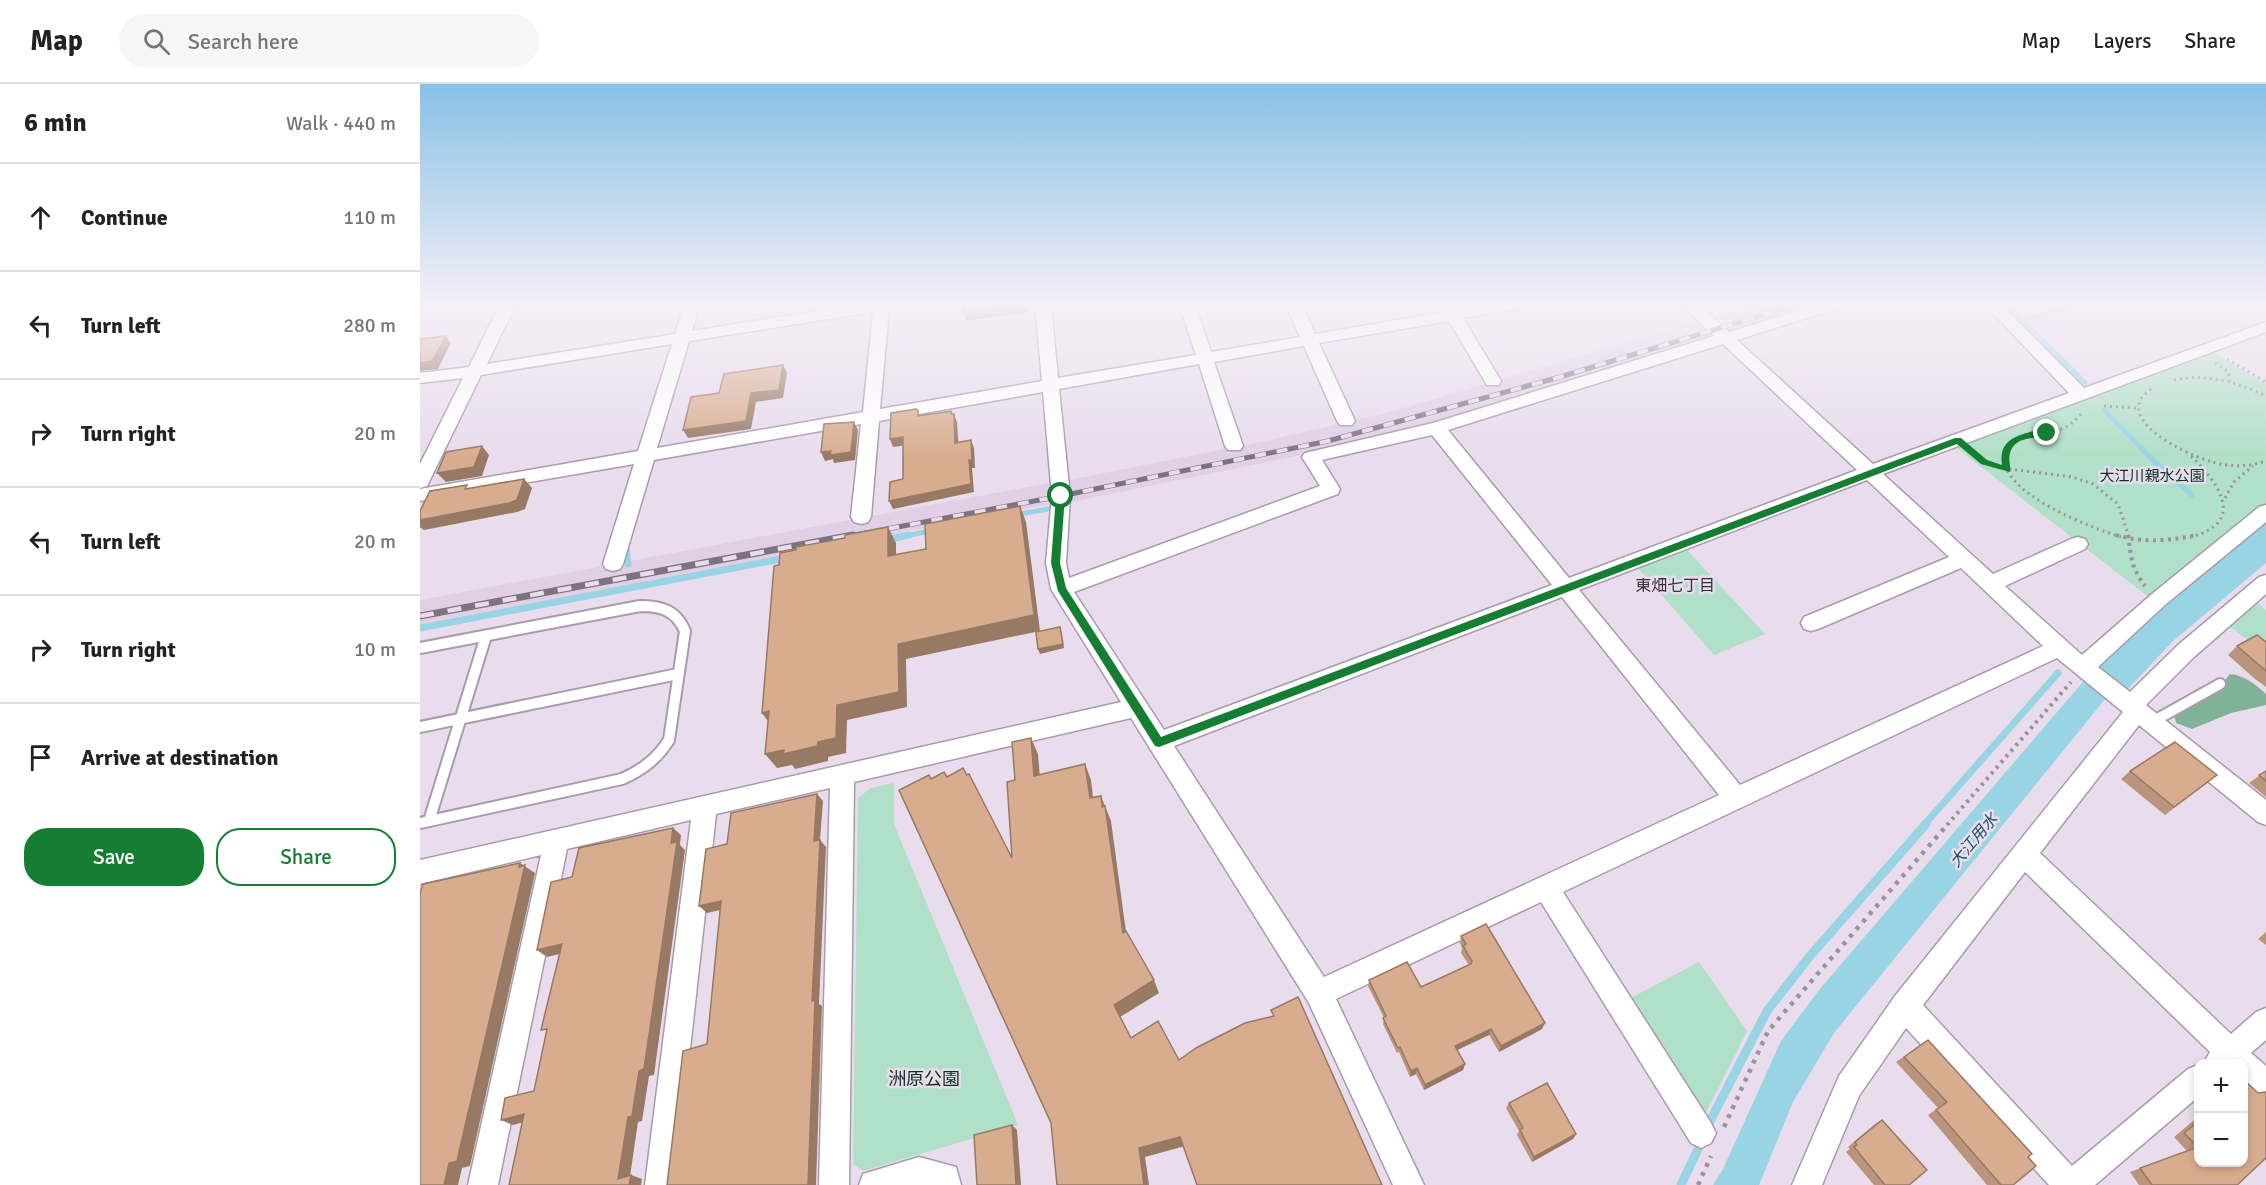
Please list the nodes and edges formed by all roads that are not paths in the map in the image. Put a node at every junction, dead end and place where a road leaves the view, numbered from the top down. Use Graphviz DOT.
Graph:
graph roads {
  1 [pos="483,355"];
  2 [pos="576,355"];
  3 [pos="677,355"];
  4 [pos="879,355"];
  5 [pos="1047,355"];
  6 [pos="1220,355"];
  7 [pos="1316,355"];
  8 [pos="1477,355"];
  9 [pos="1669,355"];
  10 [pos="1744,355"];
  11 [pos="2039,355"];
  12 [pos="2192,355"];
  13 [pos="1205,358"];
  14 [pos="475,372"];
  15 [pos="420,378"];
  16 [pos="1493,381"];
  17 [pos="1050,385"];
  18 [pos="2082,403"];
  19 [pos="871,416"];
  20 [pos="1346,421"];
  21 [pos="1436,428"];
  22 [pos="1234,446"];
  23 [pos="646,456"];
  24 [pos="1870,472"];
  25 [pos="420,482"];
  26 [pos="420,495"];
  27 [pos="2266,512"];
  28 [pos="861,517"];
  29 [pos="2078,544"];
  30 [pos="1964,559"];
  31 [pos="613,564"];
  32 [pos="1990,584"];
  33 [pos="1566,588"];
  34 [pos="1061,589"];
  35 [pos="2262,592"];
  36 [pos="1810,623"];
  37 [pos="486,636"];
  38 [pos="420,648"];
  39 [pos="2059,648"];
  40 [pos="2086,669"];
  41 [pos="678,674"];
  42 [pos="2220,684"];
  43 [pos="1137,707"];
  44 [pos="2136,709"];
  45 [pos="460,719"];
  46 [pos="420,728"];
  47 [pos="1159,742"];
  48 [pos="842,775"];
  49 [pos="1736,798"];
  50 [pos="705,806"];
  51 [pos="2266,814"];
  52 [pos="425,822"];
  53 [pos="557,840"];
  54 [pos="2024,854"];
  55 [pos="420,872"];
  56 [pos="1546,887"];
  57 [pos="1319,993"];
  58 [pos="1905,1006"];
  59 [pos="2266,1022"];
  60 [pos="2231,1059"];
  61 [pos="2235,1059"];
  62 [pos="2248,1072"];
  63 [pos="2194,1083"];
  64 [pos="2266,1086"];
  65 [pos="1711,1140"];
  66 [pos="483,1185"];
  67 [pos="660,1185"];
  68 [pos="834,1185"];
  69 [pos="874,1185"];
  70 [pos="946,1185"];
  71 [pos="1409,1185"];
  72 [pos="1807,1185"];
  73 [pos="2070,1185"];
  1 -- 14 [label="street"];
  2 -- 14 [label="street"];
  3 -- 23 [label="street"];
  4 -- 19 [label="street"];
  5 -- 17 [label="street"];
  6 -- 13 [label="street"];
  7 -- 20 [label="street"];
  8 -- 16 [label="street"];
  9 -- 21 [label="street"];
  10 -- 24 [label="street"];
  11 -- 18 [label="street"];
  12 -- 18 [label="street"];
  13 -- 17 [label="street"];
  13 -- 22 [label="street"];
  14 -- 15 [label="street"];
  14 -- 25 [label="street"];
  17 -- 19 [label="street"];
  17 -- 34 [label="street"];
  18 -- 24 [label="street"];
  19 -- 23 [label="street"];
  19 -- 28 [label="street"];
  21 -- 33 [label="street"];
  21 -- 34 [label="street"];
  23 -- 26 [label="street"];
  23 -- 31 [label="street"];
  24 -- 30 [label="street"];
  24 -- 33 [label="street"];
  27 -- 40 [label="street"];
  29 -- 32 [label="street"];
  30 -- 32 [label="street"];
  30 -- 36 [label="street"];
  32 -- 39 [label="street"];
  33 -- 47 [label="street"];
  33 -- 49 [label="street"];
  34 -- 43 [label="street"];
  35 -- 44 [label="street"];
  37 -- 38 [label="lane"];
  37 -- 41 [label="lane"];
  37 -- 45 [label="lane"];
  39 -- 40 [label="street"];
  39 -- 49 [label="street"];
  40 -- 44 [label="street"];
  41 -- 45 [label="lane"];
  41 -- 52 [label="lane"];
  42 -- 44 [label="lane"];
  43 -- 47 [label="street"];
  43 -- 48 [label="street"];
  44 -- 51 [label="street"];
  44 -- 54 [label="street"];
  45 -- 46 [label="lane"];
  45 -- 52 [label="lane"];
  47 -- 57 [label="street"];
  48 -- 50 [label="street"];
  48 -- 68 [label="street"];
  49 -- 56 [label="street"];
  50 -- 53 [label="street"];
  50 -- 67 [label="street"];
  53 -- 55 [label="street"];
  53 -- 66 [label="street"];
  54 -- 58 [label="street"];
  54 -- 60 [label="street"];
  56 -- 57 [label="street"];
  56 -- 65 [label="street"];
  57 -- 71 [label="street"];
  58 -- 72 [label="street"];
  58 -- 73 [label="street"];
  59 -- 61 [label="street"];
  62 -- 64 [label="street"];
  63 -- 73 [label="street"];
  69 -- 70 [label="street"];
}
